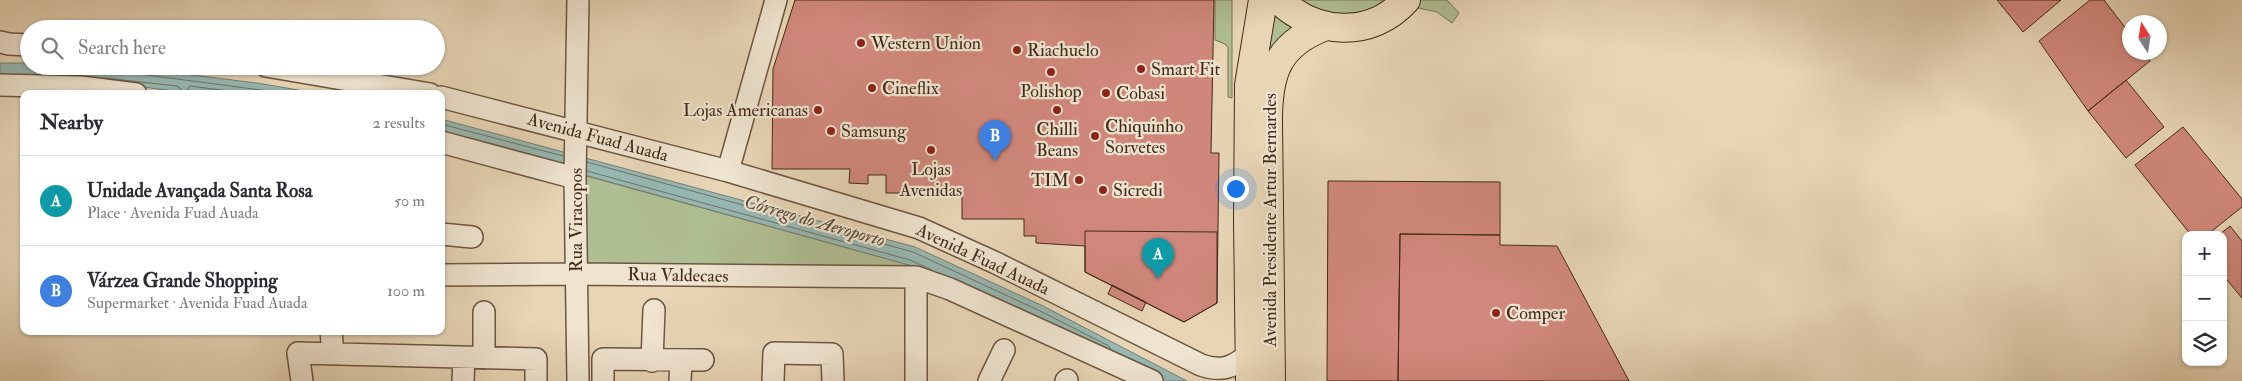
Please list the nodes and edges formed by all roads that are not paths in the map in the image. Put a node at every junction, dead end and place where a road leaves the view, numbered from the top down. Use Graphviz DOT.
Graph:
graph roads {
  1 [pos="578,0"];
  2 [pos="776,0"];
  3 [pos="1263,0"];
  4 [pos="1278,0"];
  5 [pos="1406,0"];
  6 [pos="1326,26"];
  7 [pos="0,42"];
  8 [pos="20,44"];
  9 [pos="319,75"];
  10 [pos="0,85"];
  11 [pos="108,90"];
  12 [pos="407,90"];
  13 [pos="445,98"];
  14 [pos="576,139"];
  15 [pos="445,143"];
  16 [pos="728,171"];
  17 [pos="575,178"];
  18 [pos="445,234"];
  19 [pos="472,237"];
  20 [pos="576,274"];
  21 [pos="445,275"];
  22 [pos="916,277"];
  23 [pos="654,310"];
  24 [pos="484,312"];
  25 [pos="331,335"];
  26 [pos="1004,350"];
  27 [pos="333,354"];
  28 [pos="1249,354"];
  29 [pos="474,358"];
  30 [pos="652,360"];
  31 [pos="704,360"];
  32 [pos="680,371"];
  33 [pos="302,381"];
  34 [pos="463,381"];
  35 [pos="536,381"];
  36 [pos="578,381"];
  37 [pos="603,381"];
  38 [pos="773,381"];
  39 [pos="833,381"];
  40 [pos="916,381"];
  41 [pos="989,381"];
  42 [pos="1152,381"];
  43 [pos="1250,381"];
  44 [pos="1271,381"];
  1 -- 14 [label="street, Rua Viracopos"];
  2 -- 16 [label="street"];
  3 -- 28 [label="main road, Avenida Presidente Artur Bernardes"];
  4 -- 6 [label="main road"];
  5 -- 6 [label="main road"];
  6 -- 44 [label="main road, Avenida Presidente Artur Bernardes"];
  7 -- 8 [label="street"];
  9 -- 12 [label="street"];
  10 -- 11 [label="street"];
  13 -- 14 [label="street, Avenida Fuad Auada"];
  14 -- 16 [label="street, Avenida Fuad Auada"];
  14 -- 17 [label="street, Rua Viracopos"];
  15 -- 17 [label="street"];
  16 -- 28 [label="street, Avenida Fuad Auada"];
  17 -- 20 [label="street, Rua Viracopos"];
  18 -- 19 [label="street"];
  20 -- 21 [label="street, Rua Valdecaes"];
  20 -- 22 [label="street, Rua Valdecaes"];
  20 -- 36 [label="street, Rua Viracopos"];
  22 -- 40 [label="street"];
  22 -- 42 [label="street"];
  23 -- 30 [label="street"];
  24 -- 29 [label="street"];
  25 -- 27 [label="street"];
  26 -- 41 [label="street"];
  27 -- 29 [label="street"];
  27 -- 33 [label="street"];
  28 -- 43 [label="main road, Avenida Presidente Artur Bernardes"];
  29 -- 34 [label="street"];
  29 -- 35 [label="street"];
  30 -- 32 [label="street"];
  30 -- 37 [label="street"];
  31 -- 32 [label="street"];
  38 -- 39 [label="street"];
}
